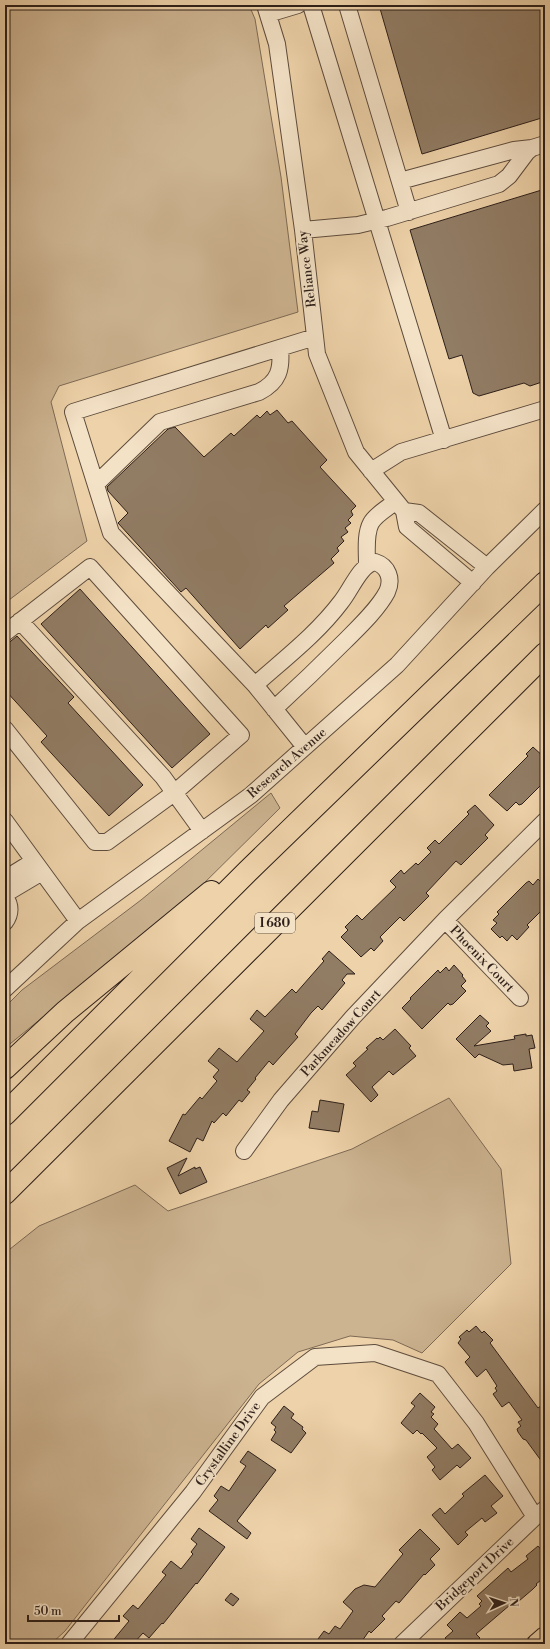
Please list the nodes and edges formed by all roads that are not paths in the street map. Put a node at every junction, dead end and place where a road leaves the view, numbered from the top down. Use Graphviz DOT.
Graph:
graph roads {
  1 [pos="298,5"];
  2 [pos="311,5"];
  3 [pos="347,5"];
  4 [pos="267,10"];
  5 [pos="539,146"];
  6 [pos="400,181"];
  7 [pos="409,212"];
  8 [pos="376,220"];
  9 [pos="303,230"];
  10 [pos="315,337"];
  11 [pos="280,348"];
  12 [pos="545,409"];
  13 [pos="444,440"];
  14 [pos="372,471"];
  15 [pos="96,484"];
  16 [pos="400,506"];
  17 [pos="545,510"];
  18 [pos="367,564"];
  19 [pos="487,567"];
  20 [pos="545,582"];
  21 [pos="473,583"];
  22 [pos="20,621"];
  23 [pos="5,632"];
  24 [pos="545,654"];
  25 [pos="255,685"];
  26 [pos="274,709"];
  27 [pos="5,729"];
  28 [pos="305,747"];
  29 [pos="174,793"];
  30 [pos="5,821"];
  31 [pos="545,821"];
  32 [pos="202,831"];
  33 [pos="38,866"];
  34 [pos="248,871"];
  35 [pos="5,879"];
  36 [pos="5,895"];
  37 [pos="445,920"];
  38 [pos="78,921"];
  39 [pos="5,922"];
  40 [pos="5,989"];
  41 [pos="520,998"];
  42 [pos="5,1068"];
  43 [pos="109,1089"];
  44 [pos="5,1114"];
  45 [pos="244,1151"];
  46 [pos="5,1193"];
  47 [pos="5,1209"];
  48 [pos="540,1513"];
  49 [pos="545,1637"];
  50 [pos="406,1643"];
  51 [pos="69,1644"];
  52 [pos="537,1644"];
  1 -- 4 [label="street"];
  2 -- 8 [label="street"];
  3 -- 6 [label="street"];
  4 -- 9 [label="street, Reliance Way"];
  5 -- 6 [label="street"];
  5 -- 7 [label="street"];
  6 -- 7 [label="street"];
  7 -- 8 [label="street"];
  8 -- 9 [label="street"];
  8 -- 13 [label="street"];
  9 -- 10 [label="street, Reliance Way"];
  10 -- 11 [label="street"];
  10 -- 14 [label="street, Reliance Way"];
  11 -- 15 [label="street"];
  11 -- 15 [label="street"];
  12 -- 13 [label="street"];
  13 -- 14 [label="street"];
  14 -- 16 [label="street, Reliance Way"];
  15 -- 25 [label="street"];
  16 -- 18 [label="street"];
  16 -- 19 [label="street"];
  16 -- 21 [label="street, Reliance Way"];
  17 -- 19 [label="street, Research Avenue"];
  18 -- 25 [label="street"];
  18 -- 26 [label="street"];
  19 -- 21 [label="street, Research Avenue"];
  20 -- 34 [label="highway"];
  21 -- 28 [label="street, Research Avenue"];
  22 -- 23 [label="street"];
  22 -- 29 [label="street"];
  22 -- 29 [label="street"];
  24 -- 43 [label="highway, I 680"];
  25 -- 26 [label="street"];
  26 -- 28 [label="street"];
  27 -- 29 [label="street"];
  28 -- 32 [label="street, Research Avenue"];
  29 -- 32 [label="street"];
  30 -- 33 [label="street"];
  31 -- 37 [label="street, Parkmeadow Court"];
  32 -- 38 [label="street, Research Avenue"];
  33 -- 35 [label="street"];
  33 -- 36 [label="street"];
  33 -- 38 [label="street"];
  34 -- 42 [label="highway"];
  34 -- 44 [label="highway"];
  36 -- 39 [label="street"];
  37 -- 41 [label="street, Phoenix Court"];
  37 -- 45 [label="street, Parkmeadow Court"];
  38 -- 40 [label="street, Research Avenue"];
  43 -- 46 [label="highway, I 680"];
  43 -- 47 [label="highway"];
  48 -- 50 [label="street, Bridgeport Drive"];
  48 -- 51 [label="street, Crystalline Drive"];
  49 -- 52 [label="main road"];
}
